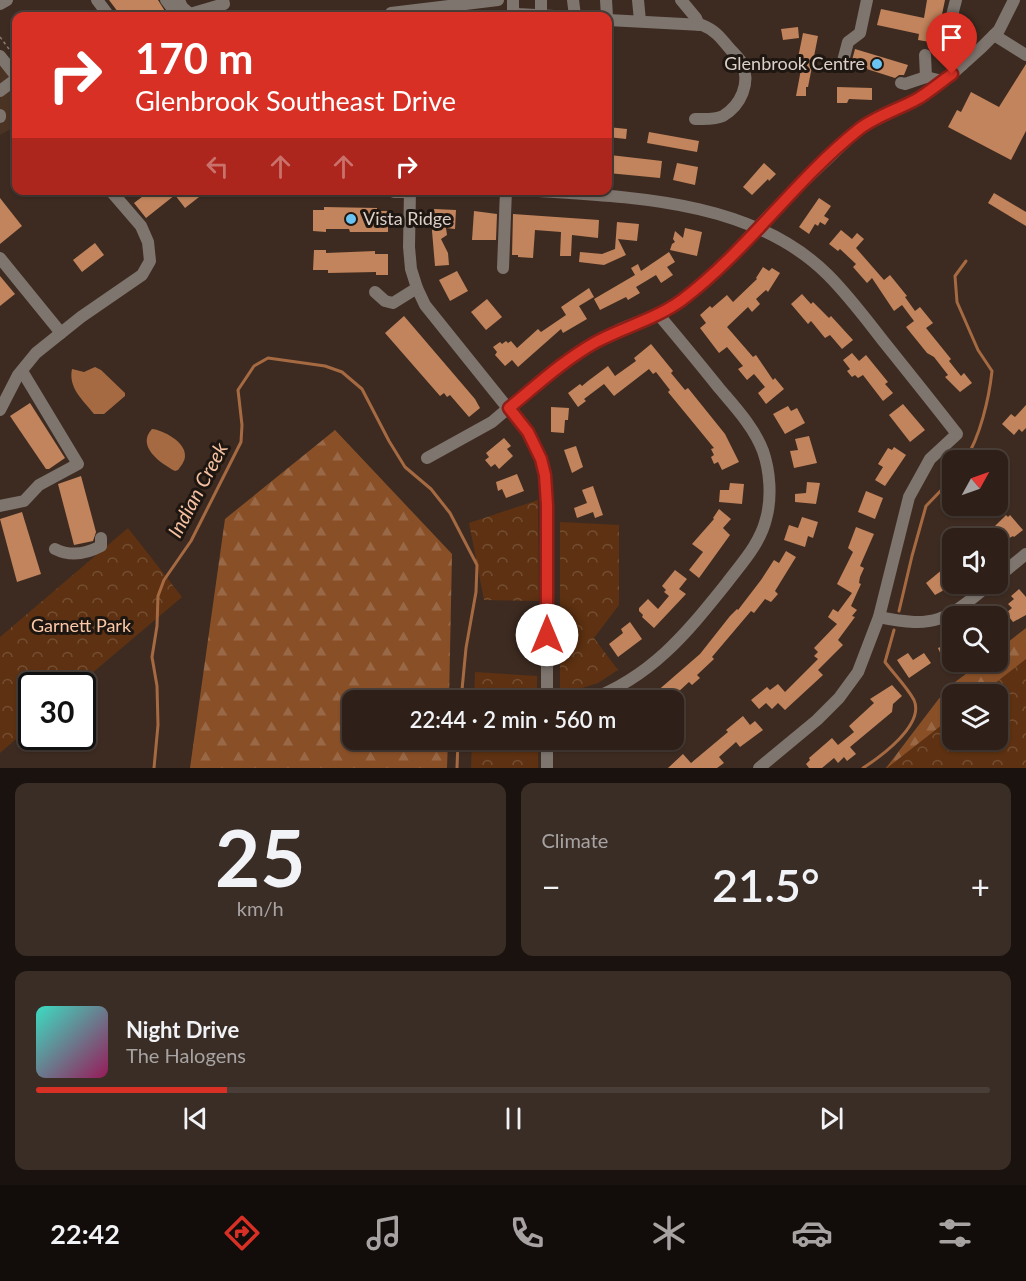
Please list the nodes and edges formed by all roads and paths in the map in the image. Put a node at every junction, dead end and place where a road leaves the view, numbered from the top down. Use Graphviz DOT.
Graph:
graph roads {
  1 [pos="7,0"];
  2 [pos="179,0"];
  3 [pos="223,0"];
  4 [pos="498,0"];
  5 [pos="638,0"];
  6 [pos="681,0"];
  7 [pos="956,0"];
  8 [pos="1014,0"];
  9 [pos="866,3"];
  10 [pos="0,4"];
  11 [pos="391,10"];
  12 [pos="188,12"];
  13 [pos="197,12"];
  14 [pos="612,18"];
  15 [pos="640,21"];
  16 [pos="699,25"];
  17 [pos="994,34"];
  18 [pos="925,55"];
  19 [pos="1026,55"];
  20 [pos="0,56"];
  21 [pos="842,65"];
  22 [pos="962,65"];
  23 [pos="12,72"];
  24 [pos="926,77"];
  25 [pos="12,81"];
  26 [pos="942,81"];
  27 [pos="901,83"];
  28 [pos="0,91"];
  29 [pos="695,119"];
  30 [pos="114,195"];
  31 [pos="410,195"];
  32 [pos="506,195"];
  33 [pos="579,195"];
  34 [pos="756,229"];
  35 [pos="0,258"];
  36 [pos="503,268"];
  37 [pos="417,288"];
  38 [pos="375,292"];
  39 [pos="658,314"];
  40 [pos="61,333"];
  41 [pos="22,371"];
  42 [pos="509,408"];
  43 [pos="0,410"];
  44 [pos="427,458"];
  45 [pos="0,506"];
  46 [pos="101,537"];
  47 [pos="55,549"];
  48 [pos="1026,554"];
  49 [pos="1008,569"];
  50 [pos="978,594"];
  51 [pos="879,617"];
  52 [pos="547,690"];
  53 [pos="611,690"];
  54 [pos="547,750"];
  55 [pos="547,768"];
  56 [pos="759,768"];
  1 -- 10 [label="street"];
  2 -- 12 [label="street"];
  3 -- 13 [label="street"];
  4 -- 11 [label="street"];
  5 -- 15 [label="street"];
  6 -- 16 [label="street"];
  7 -- 22 [label="street"];
  8 -- 17 [label="street"];
  9 -- 21 [label="street"];
  14 -- 15 [label="street"];
  15 -- 16 [label="street"];
  16 -- 29 [label="street"];
  17 -- 19 [label="street"];
  17 -- 22 [label="street"];
  18 -- 24 [label="street"];
  20 -- 23 [label="street"];
  22 -- 26 [label="street"];
  24 -- 26 [label="street"];
  24 -- 27 [label="street"];
  25 -- 28 [label="street"];
  26 -- 34 [label="street"];
  30 -- 40 [label="street"];
  31 -- 37 [label="street"];
  32 -- 36 [label="street"];
  33 -- 34 [label="street"];
  34 -- 39 [label="street"];
  34 -- 51 [label="street"];
  35 -- 40 [label="street"];
  37 -- 38 [label="street"];
  37 -- 42 [label="street"];
  39 -- 42 [label="street"];
  39 -- 53 [label="street"];
  40 -- 41 [label="street"];
  41 -- 43 [label="street"];
  41 -- 45 [label="street"];
  42 -- 44 [label="street"];
  42 -- 52 [label="street"];
  46 -- 47 [label="street"];
  48 -- 49 [label="street"];
  50 -- 51 [label="street"];
  51 -- 56 [label="street"];
  54 -- 55 [label="street"];
}
